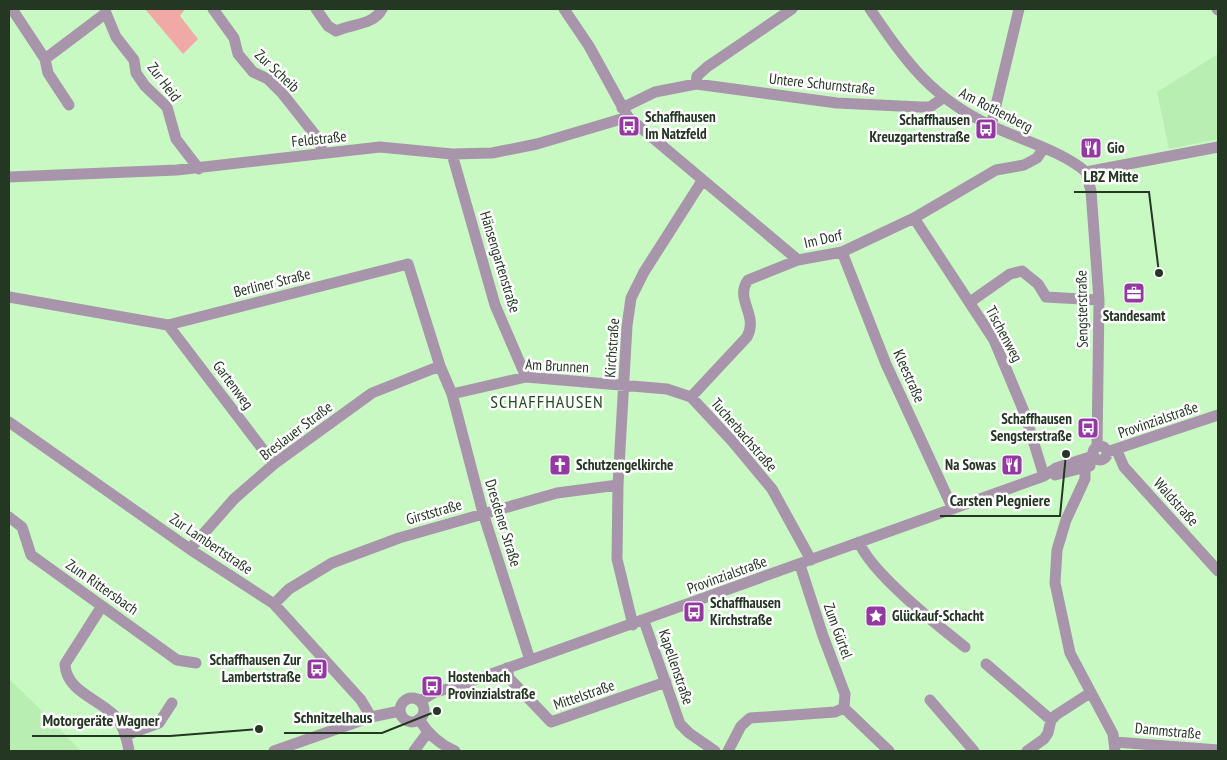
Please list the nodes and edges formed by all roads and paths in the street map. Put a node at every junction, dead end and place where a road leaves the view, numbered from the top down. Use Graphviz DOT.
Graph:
graph roads {
  1 [pos="12,9"];
  2 [pos="316,9"];
  3 [pos="382,9"];
  4 [pos="564,9"];
  5 [pos="792,9"];
  6 [pos="870,9"];
  7 [pos="1019,9"];
  8 [pos="106,11"];
  9 [pos="219,11"];
  10 [pos="45,59"];
  11 [pos="696,84"];
  12 [pos="943,98"];
  13 [pos="69,104"];
  14 [pos="622,108"];
  15 [pos="991,126"];
  16 [pos="1218,147"];
  17 [pos="1043,149"];
  18 [pos="322,153"];
  19 [pos="452,154"];
  20 [pos="199,169"];
  21 [pos="1086,172"];
  22 [pos="9,177"];
  23 [pos="702,181"];
  24 [pos="914,218"];
  25 [pos="842,252"];
  26 [pos="798,260"];
  27 [pos="9,297"];
  28 [pos="1099,300"];
  29 [pos="970,302"];
  30 [pos="168,325"];
  31 [pos="440,366"];
  32 [pos="526,377"];
  33 [pos="624,384"];
  34 [pos="452,394"];
  35 [pos="691,397"];
  36 [pos="1218,415"];
  37 [pos="9,422"];
  38 [pos="1103,453"];
  39 [pos="274,464"];
  40 [pos="1085,469"];
  41 [pos="1044,476"];
  42 [pos="618,485"];
  43 [pos="953,510"];
  44 [pos="483,514"];
  45 [pos="9,517"];
  46 [pos="859,542"];
  47 [pos="190,548"];
  48 [pos="811,560"];
  49 [pos="800,565"];
  50 [pos="1218,571"];
  51 [pos="274,604"];
  52 [pos="102,606"];
  53 [pos="639,623"];
  54 [pos="965,647"];
  55 [pos="530,660"];
  56 [pos="196,663"];
  57 [pos="986,664"];
  58 [pos="507,668"];
  59 [pos="666,682"];
  60 [pos="1090,693"];
  61 [pos="930,700"];
  62 [pos="420,701"];
  63 [pos="172,703"];
  64 [pos="844,708"];
  65 [pos="400,711"];
  66 [pos="371,717"];
  67 [pos="419,719"];
  68 [pos="1051,720"];
  69 [pos="428,732"];
  70 [pos="126,736"];
  71 [pos="307,745"];
  72 [pos="1115,747"];
  73 [pos="1218,750"];
  74 [pos="129,751"];
  75 [pos="274,751"];
  76 [pos="414,751"];
  77 [pos="455,751"];
  78 [pos="715,751"];
  79 [pos="728,751"];
  80 [pos="889,751"];
  81 [pos="974,751"];
  82 [pos="1027,751"];
  1 -- 10 [label="street"];
  2 -- 3 [label="street"];
  4 -- 14 [label="street"];
  5 -- 11 [label="street"];
  6 -- 12 [label="street, Am Rothenberg"];
  7 -- 15 [label="street"];
  8 -- 10 [label="street, Zur Heid"];
  8 -- 20 [label="street, Zur Heid"];
  9 -- 18 [label="street, Zur Scheib"];
  10 -- 13 [label="street"];
  11 -- 12 [label="street, Untere Schurnstraße"];
  11 -- 14 [label="street, Untere Schurnstraße"];
  12 -- 15 [label="street, Am Rothenberg"];
  14 -- 19 [label="street, Feldstraße"];
  14 -- 23 [label="street, Im Dorf"];
  15 -- 17 [label="street, Am Rothenberg"];
  16 -- 21 [label="street"];
  17 -- 21 [label="street, Am Rothenberg"];
  17 -- 24 [label="street, Im Dorf"];
  18 -- 19 [label="street, Feldstraße"];
  18 -- 20 [label="street, Feldstraße"];
  19 -- 32 [label="street, Hänsengartenstraße"];
  20 -- 22 [label="street, Feldstraße"];
  21 -- 28 [label="street, Sengsterstraße"];
  23 -- 26 [label="street, Im Dorf"];
  23 -- 33 [label="street, Kirchstraße"];
  24 -- 25 [label="street, Im Dorf"];
  24 -- 29 [label="street, Tischenweg"];
  25 -- 26 [label="street, Im Dorf"];
  25 -- 43 [label="street, Kleestraße"];
  26 -- 35 [label="street, Tucherbachstraße"];
  27 -- 30 [label="street, Berliner Straße"];
  28 -- 29 [label="street"];
  28 -- 38 [label="street, Sengsterstraße"];
  29 -- 41 [label="street, Tischenweg"];
  30 -- 31 [label="street, Berliner Straße"];
  30 -- 39 [label="street, Gartenweg"];
  31 -- 34 [label="street, Berliner Straße"];
  31 -- 39 [label="street, Breslauer Straße"];
  32 -- 33 [label="street, Am Brunnen"];
  32 -- 34 [label="street, Am Brunnen"];
  33 -- 35 [label="street, Am Brunnen"];
  33 -- 42 [label="street, Kirchstraße"];
  34 -- 44 [label="street, Dresdener Straße"];
  35 -- 48 [label="street, Tucherbachstraße"];
  36 -- 38 [label="street, Provinzialstraße"];
  37 -- 47 [label="street, Zur Lambertstraße"];
  38 -- 40 [label="street, Provinzialstraße"];
  38 -- 41 [label="street, Provinzialstraße"];
  38 -- 50 [label="street, Waldstraße"];
  39 -- 47 [label="street, Breslauer Straße"];
  40 -- 41 [label="street, Provinzialstraße"];
  40 -- 60 [label="street"];
  41 -- 43 [label="street, Provinzialstraße"];
  42 -- 44 [label="street, Girststraße"];
  42 -- 53 [label="street, Kirchstraße"];
  43 -- 46 [label="street, Provinzialstraße"];
  44 -- 51 [label="street, Girststraße"];
  44 -- 55 [label="street, Dresdener Straße"];
  45 -- 52 [label="street, Zum Rittersbach"];
  46 -- 48 [label="street, Provinzialstraße"];
  46 -- 54 [label="street"];
  47 -- 51 [label="street, Zur Lambertstraße"];
  48 -- 49 [label="street, Provinzialstraße"];
  49 -- 53 [label="street, Provinzialstraße"];
  49 -- 64 [label="street, Zum Gürtel"];
  51 -- 66 [label="street, Zur Lambertstraße"];
  52 -- 56 [label="street, Zum Rittersbach"];
  52 -- 70 [label="street"];
  53 -- 55 [label="street, Provinzialstraße"];
  53 -- 59 [label="street, Kapellenstraße"];
  55 -- 58 [label="street, Provinzialstraße"];
  57 -- 68 [label="street"];
  58 -- 59 [label="street, Mittelstraße"];
  58 -- 62 [label="street, Provinzialstraße"];
  59 -- 78 [label="street, Kapellenstraße"];
  60 -- 68 [label="street"];
  60 -- 72 [label="street"];
  61 -- 81 [label="street"];
  62 -- 65 [label="street"];
  62 -- 67 [label="street"];
  63 -- 70 [label="street"];
  64 -- 79 [label="street"];
  64 -- 80 [label="street"];
  65 -- 66 [label="street"];
  65 -- 67 [label="street"];
  66 -- 71 [label="street"];
  67 -- 69 [label="street"];
  68 -- 82 [label="street"];
  69 -- 76 [label="street"];
  69 -- 77 [label="street"];
  70 -- 74 [label="street"];
  71 -- 75 [label="street"];
  72 -- 73 [label="street, Dammstraße"];
}
